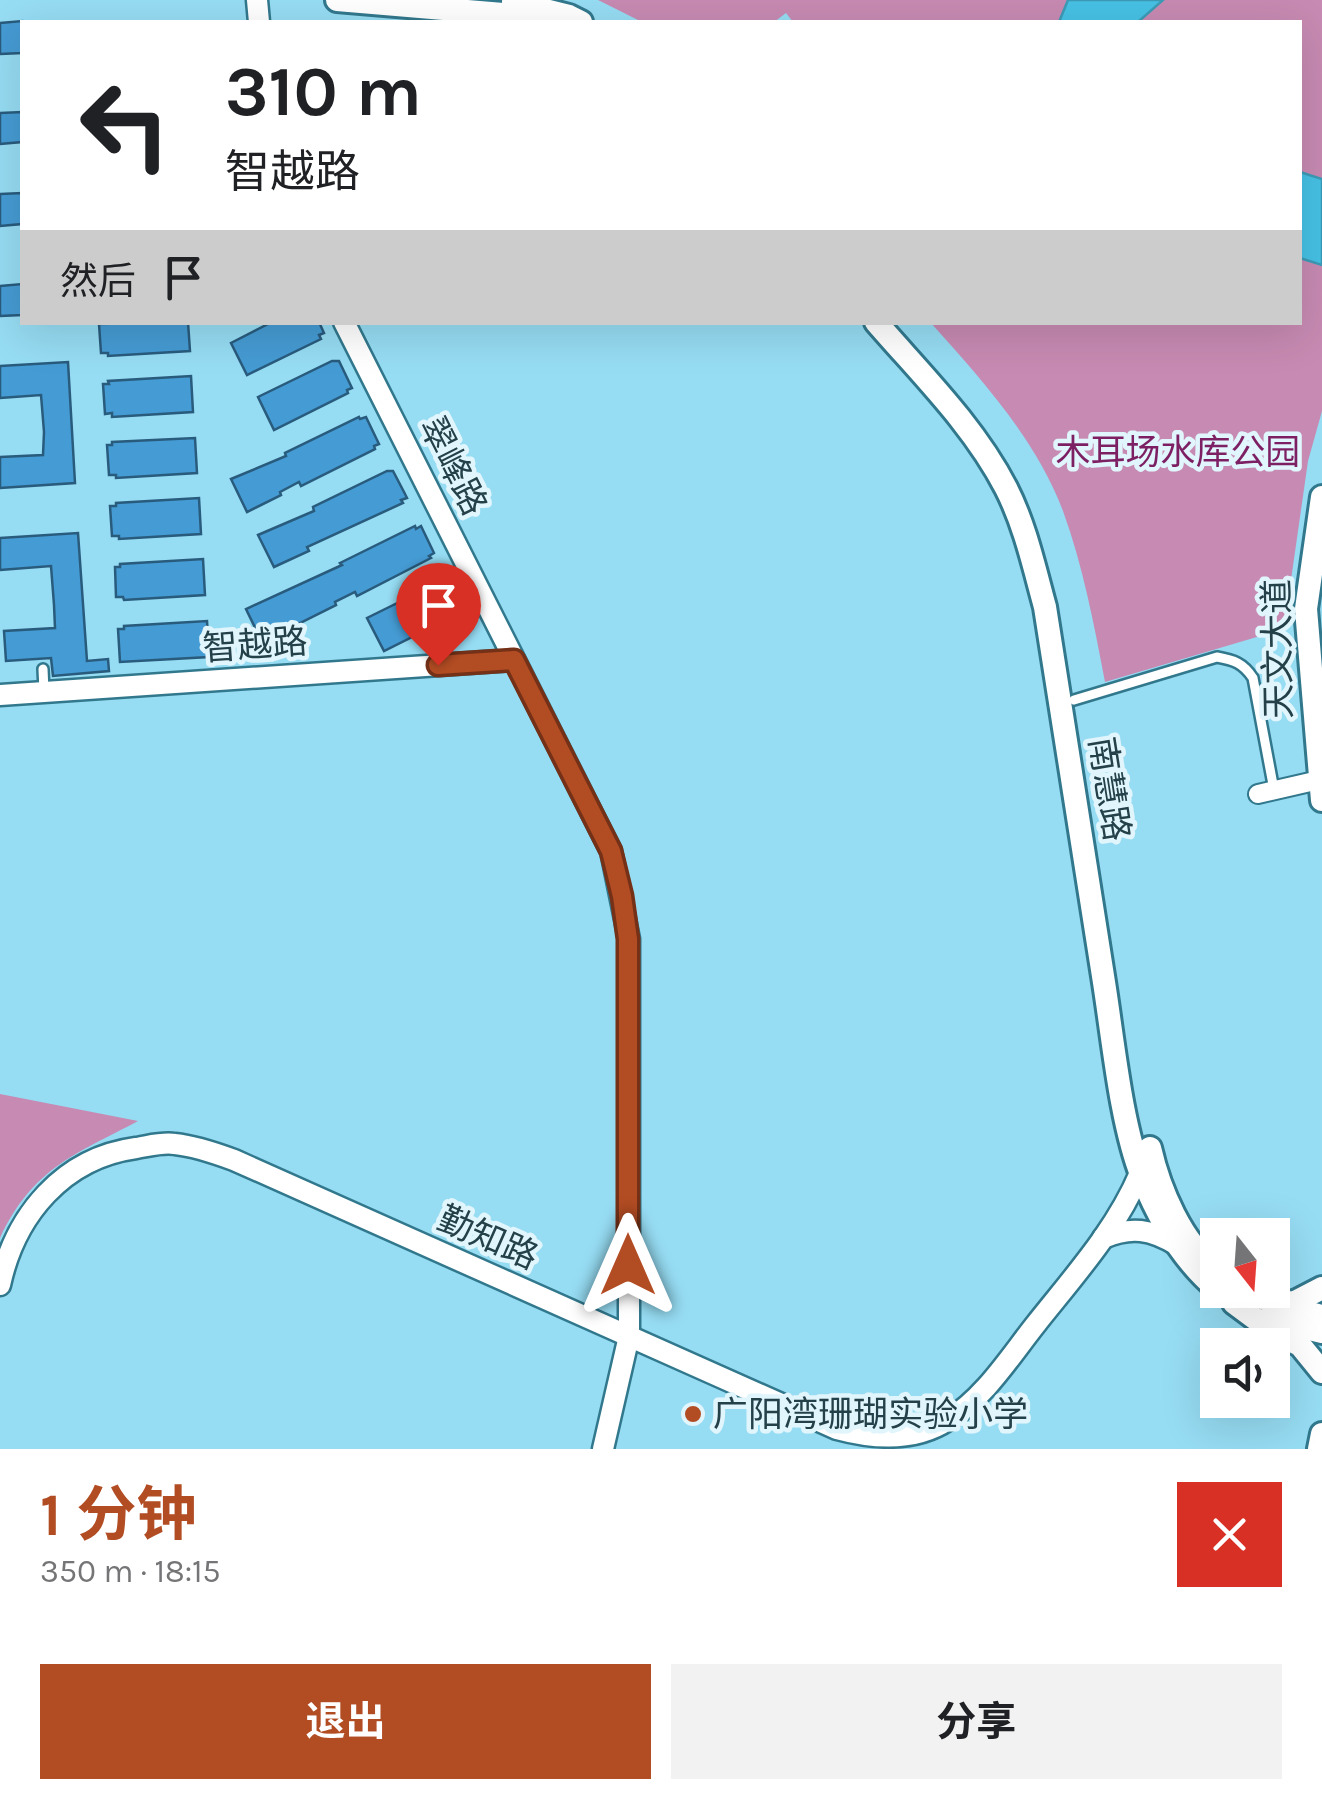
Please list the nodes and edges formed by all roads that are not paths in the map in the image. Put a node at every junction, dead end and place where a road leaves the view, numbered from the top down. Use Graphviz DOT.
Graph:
graph roads {
  1 [pos="337,0"];
  2 [pos="505,0"];
  3 [pos="526,20"];
  4 [pos="577,20"];
  5 [pos="346,325"];
  6 [pos="879,325"];
  7 [pos="898,325"];
  8 [pos="1322,497"];
  9 [pos="514,660"];
  10 [pos="43,668"];
  11 [pos="44,692"];
  12 [pos="0,695"];
  13 [pos="1074,700"];
  14 [pos="1320,790"];
  15 [pos="1266,792"];
  16 [pos="1140,1173"];
  17 [pos="1103,1238"];
  18 [pos="1177,1245"];
  19 [pos="1200,1250"];
  20 [pos="1200,1275"];
  21 [pos="0,1286"];
  22 [pos="1322,1288"];
  23 [pos="1290,1302"];
  24 [pos="1247,1308"];
  25 [pos="1252,1308"];
  26 [pos="1290,1308"];
  27 [pos="1322,1316"];
  28 [pos="1322,1332"];
  29 [pos="629,1336"];
  30 [pos="1322,1372"];
  31 [pos="1322,1434"];
  32 [pos="603,1449"];
  33 [pos="1319,1449"];
  1 -- 3 [label="main road"];
  2 -- 4 [label="main road"];
  5 -- 9 [label="street, 翠峰路"];
  6 -- 16 [label="main road, 南慧路"];
  7 -- 13 [label="main road, 南慧路"];
  8 -- 14 [label="main road, 天文大道"];
  9 -- 11 [label="street, 智越路"];
  9 -- 29 [label="street, 翠峰路"];
  10 -- 11 [label="lane"];
  11 -- 12 [label="street, 智越路"];
  13 -- 15 [label="lane"];
  13 -- 19 [label="main road, 南慧路"];
  14 -- 15 [label="street"];
  16 -- 17 [label="street, 勤知路"];
  16 -- 18 [label="main road, 南慧路"];
  17 -- 18 [label="street"];
  17 -- 29 [label="street, 勤知路"];
  18 -- 20 [label="main road, 南慧路"];
  21 -- 29 [label="street, 勤知路"];
  22 -- 23 [label="main road"];
  24 -- 30 [label="main road"];
  25 -- 28 [label="main road, 南慧路"];
  26 -- 27 [label="main road, 南慧路"];
  29 -- 32 [label="street, 翠峰路"];
  31 -- 33 [label="main road"];
}
